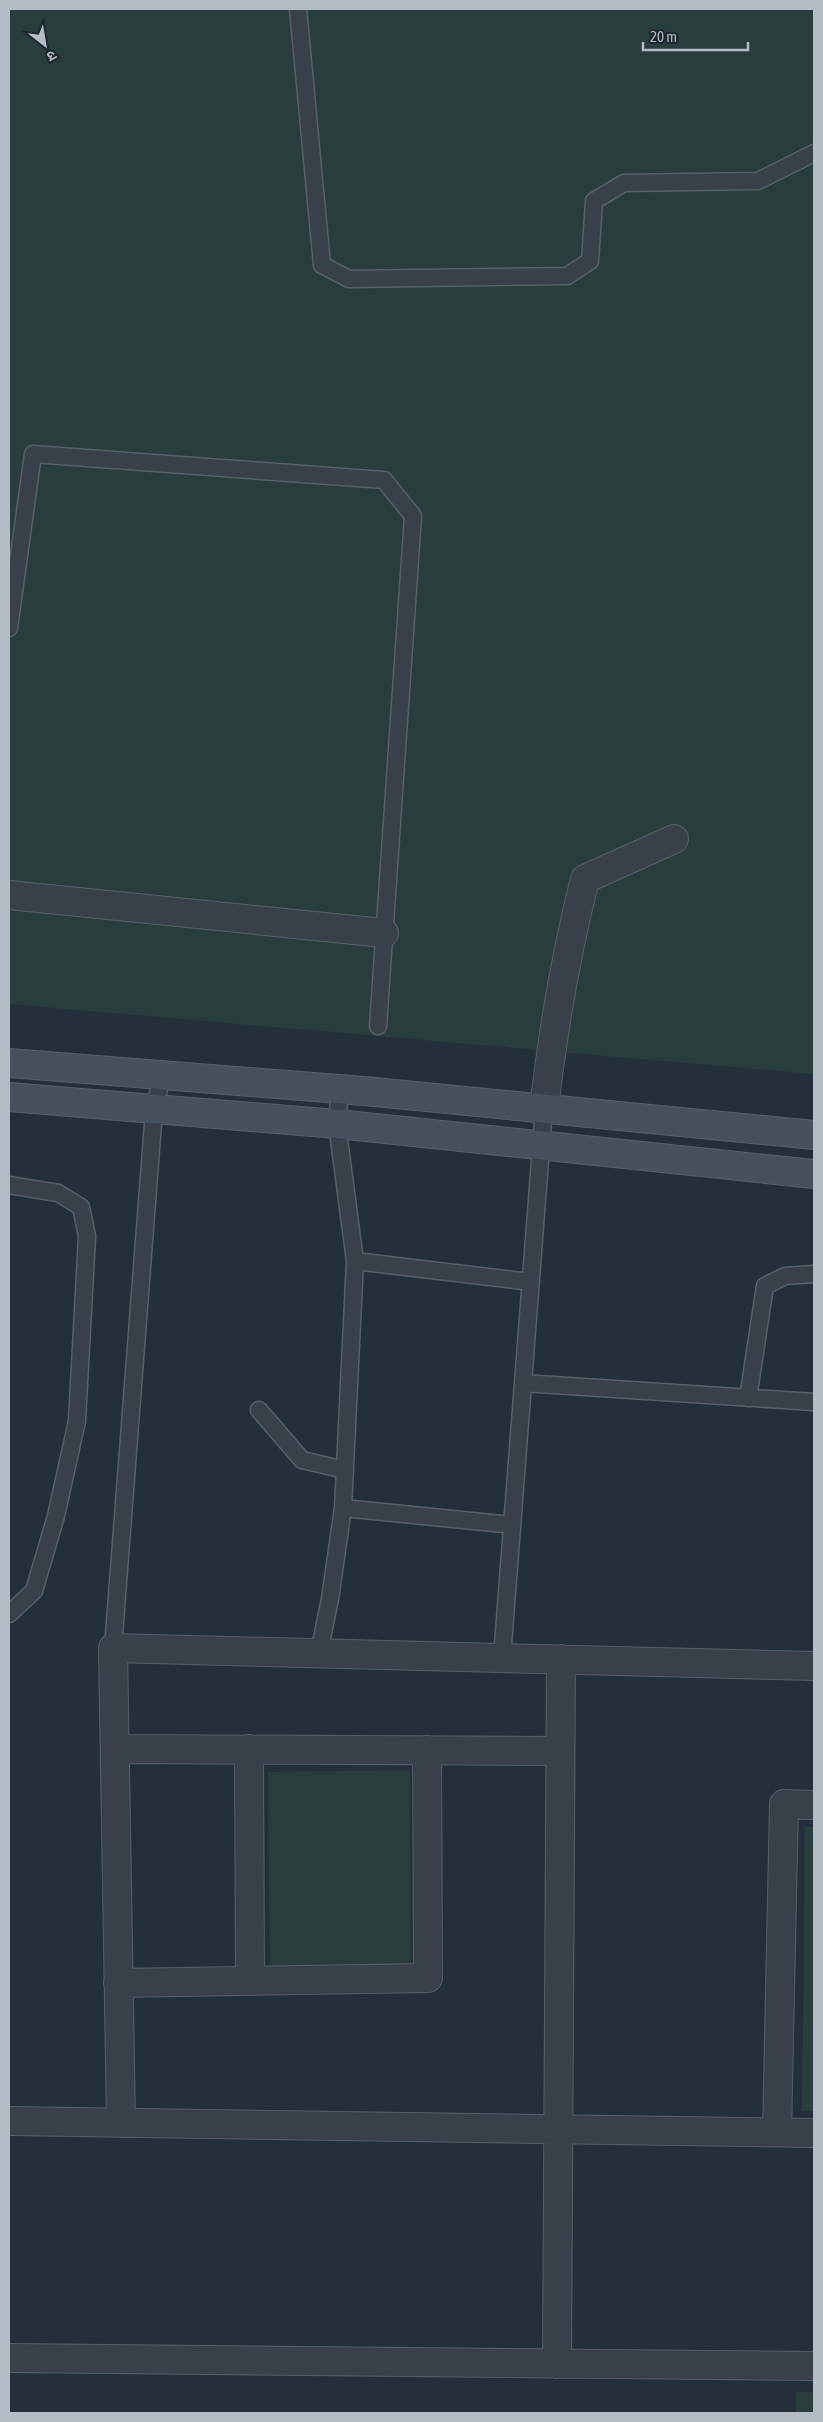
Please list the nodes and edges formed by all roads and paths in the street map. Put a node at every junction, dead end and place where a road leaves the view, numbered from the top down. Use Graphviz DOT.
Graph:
graph roads {
  1 [pos="298,9"];
  2 [pos="814,153"];
  3 [pos="9,628"];
  4 [pos="674,838"];
  5 [pos="9,896"];
  6 [pos="384,933"];
  7 [pos="378,1026"];
  8 [pos="9,1063"];
  9 [pos="162,1076"];
  10 [pos="340,1090"];
  11 [pos="9,1098"];
  12 [pos="544,1108"];
  13 [pos="154,1110"];
  14 [pos="337,1124"];
  15 [pos="813,1135"];
  16 [pos="541,1147"];
  17 [pos="810,1174"];
  18 [pos="9,1185"];
  19 [pos="355,1261"];
  20 [pos="814,1274"];
  21 [pos="531,1282"];
  22 [pos="523,1383"];
  23 [pos="748,1398"];
  24 [pos="814,1402"];
  25 [pos="259,1410"];
  26 [pos="345,1470"];
  27 [pos="343,1508"];
  28 [pos="512,1525"];
  29 [pos="9,1614"];
  30 [pos="113,1648"];
  31 [pos="319,1653"];
  32 [pos="502,1658"];
  33 [pos="561,1659"];
  34 [pos="814,1666"];
  35 [pos="115,1748"];
  36 [pos="249,1749"];
  37 [pos="426,1750"];
  38 [pos="560,1751"];
  39 [pos="814,1805"];
  40 [pos="250,1981"];
  41 [pos="118,1983"];
  42 [pos="9,2121"];
  43 [pos="121,2123"];
  44 [pos="558,2129"];
  45 [pos="777,2132"];
  46 [pos="814,2133"];
  47 [pos="9,2358"];
  48 [pos="557,2364"];
  49 [pos="814,2366"];
  1 -- 2 [label="lane"];
  3 -- 6 [label="lane"];
  4 -- 12 [label="street"];
  5 -- 6 [label="street"];
  6 -- 7 [label="lane"];
  8 -- 9 [label="street"];
  9 -- 10 [label="street"];
  9 -- 13 [label="lane"];
  10 -- 12 [label="street"];
  10 -- 14 [label="lane"];
  11 -- 13 [label="street"];
  12 -- 15 [label="street"];
  12 -- 16 [label="lane"];
  13 -- 14 [label="street"];
  13 -- 30 [label="lane"];
  14 -- 16 [label="street"];
  14 -- 19 [label="lane"];
  15 -- 17 [label="street"];
  16 -- 17 [label="street"];
  16 -- 21 [label="lane"];
  18 -- 29 [label="lane"];
  19 -- 21 [label="lane"];
  19 -- 26 [label="lane"];
  20 -- 23 [label="lane"];
  21 -- 22 [label="lane"];
  22 -- 23 [label="lane"];
  22 -- 28 [label="lane"];
  23 -- 24 [label="lane"];
  25 -- 26 [label="lane"];
  26 -- 27 [label="lane"];
  27 -- 28 [label="lane"];
  27 -- 31 [label="lane"];
  28 -- 32 [label="lane"];
  30 -- 31 [label="street"];
  30 -- 35 [label="street"];
  31 -- 32 [label="street"];
  32 -- 33 [label="street"];
  33 -- 34 [label="street"];
  33 -- 38 [label="street"];
  35 -- 36 [label="street"];
  35 -- 41 [label="street"];
  36 -- 37 [label="street"];
  36 -- 40 [label="street"];
  37 -- 38 [label="street"];
  37 -- 40 [label="street"];
  38 -- 44 [label="street"];
  39 -- 45 [label="street"];
  40 -- 41 [label="street"];
  41 -- 43 [label="street"];
  42 -- 43 [label="street"];
  43 -- 44 [label="street"];
  44 -- 45 [label="street"];
  44 -- 48 [label="street"];
  45 -- 46 [label="street"];
  47 -- 48 [label="street"];
  48 -- 49 [label="street"];
}
